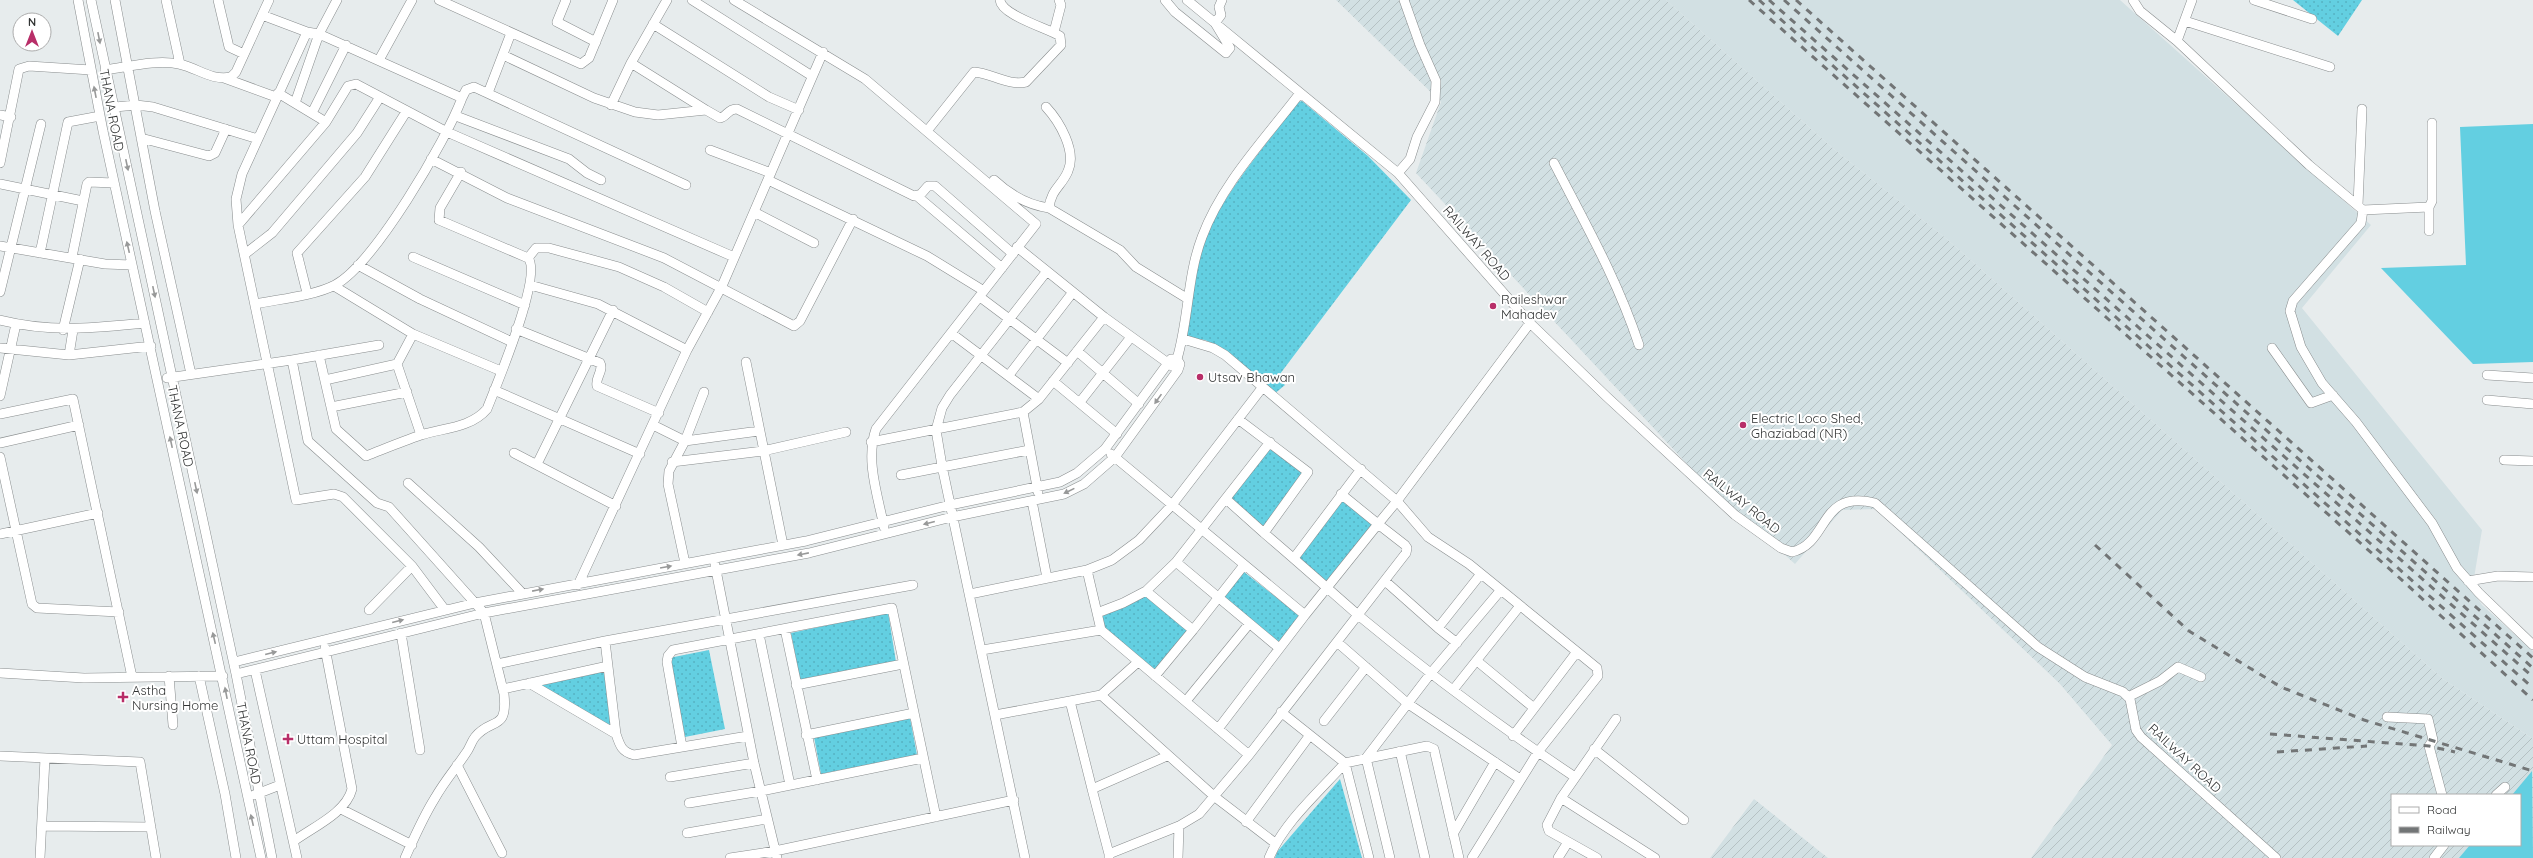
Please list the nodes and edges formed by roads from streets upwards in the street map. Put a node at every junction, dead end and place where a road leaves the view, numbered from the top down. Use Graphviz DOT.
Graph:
graph roads {
  1 [pos="78,0"];
  2 [pos="91,0"];
  3 [pos="115,0"];
  4 [pos="166,0"];
  5 [pos="218,0"];
  6 [pos="269,0"];
  7 [pos="412,0"];
  8 [pos="439,0"];
  9 [pos="566,0"];
  10 [pos="613,0"];
  11 [pos="667,0"];
  12 [pos="692,0"];
  13 [pos="736,0"];
  14 [pos="1000,0"];
  15 [pos="1060,0"];
  16 [pos="1165,0"];
  17 [pos="1187,0"];
  18 [pos="1222,0"];
  19 [pos="1404,0"];
  20 [pos="2133,0"];
  21 [pos="2191,0"];
  22 [pos="2254,0"];
  23 [pos="335,1"];
  24 [pos="262,15"];
  25 [pos="2312,19"];
  26 [pos="2185,20"];
  27 [pos="1211,21"];
  28 [pos="653,24"];
  29 [pos="307,32"];
  30 [pos="1054,32"];
  31 [pos="511,33"];
  32 [pos="319,34"];
  33 [pos="2177,41"];
  34 [pos="596,42"];
  35 [pos="346,44"];
  36 [pos="823,52"];
  37 [pos="244,54"];
  38 [pos="503,55"];
  39 [pos="378,60"];
  40 [pos="631,63"];
  41 [pos="180,64"];
  42 [pos="129,67"];
  43 [pos="2330,67"];
  44 [pos="91,70"];
  45 [pos="105,70"];
  46 [pos="812,76"];
  47 [pos="224,78"];
  48 [pos="488,93"];
  49 [pos="1300,93"];
  50 [pos="277,95"];
  51 [pos="380,97"];
  52 [pos="462,98"];
  53 [pos="295,103"];
  54 [pos="136,105"];
  55 [pos="611,105"];
  56 [pos="115,107"];
  57 [pos="1046,107"];
  58 [pos="2362,109"];
  59 [pos="706,110"];
  60 [pos="799,110"];
  61 [pos="406,112"];
  62 [pos="312,113"];
  63 [pos="0,115"];
  64 [pos="100,116"];
  65 [pos="456,116"];
  66 [pos="11,117"];
  67 [pos="326,122"];
  68 [pos="2432,122"];
  69 [pos="41,124"];
  70 [pos="226,129"];
  71 [pos="927,131"];
  72 [pos="447,132"];
  73 [pos="787,135"];
  74 [pos="141,138"];
  75 [pos="258,139"];
  76 [pos="942,144"];
  77 [pos="710,150"];
  78 [pos="431,158"];
  79 [pos="0,162"];
  80 [pos="1554,163"];
  81 [pos="462,172"];
  82 [pos="1398,173"];
  83 [pos="770,176"];
  84 [pos="601,180"];
  85 [pos="114,183"];
  86 [pos="0,184"];
  87 [pos="686,185"];
  88 [pos="25,189"];
  89 [pos="53,194"];
  90 [pos="918,196"];
  91 [pos="83,201"];
  92 [pos="2429,207"];
  93 [pos="1049,208"];
  94 [pos="2360,208"];
  95 [pos="754,212"];
  96 [pos="853,220"];
  97 [pos="238,224"];
  98 [pos="2429,231"];
  99 [pos="814,244"];
  100 [pos="0,246"];
  101 [pos="11,248"];
  102 [pos="1015,250"];
  103 [pos="40,253"];
  104 [pos="245,254"];
  105 [pos="413,257"];
  106 [pos="734,257"];
  107 [pos="76,258"];
  108 [pos="528,258"];
  109 [pos="132,265"];
  110 [pos="358,265"];
  111 [pos="1002,268"];
  112 [pos="1047,271"];
  113 [pos="530,285"];
  114 [pos="334,286"];
  115 [pos="722,286"];
  116 [pos="0,292"];
  117 [pos="1073,292"];
  118 [pos="307,293"];
  119 [pos="982,294"];
  120 [pos="1188,299"];
  121 [pos="255,304"];
  122 [pos="524,305"];
  123 [pos="612,310"];
  124 [pos="708,312"];
  125 [pos="1104,317"];
  126 [pos="1009,319"];
  127 [pos="0,320"];
  128 [pos="145,323"];
  129 [pos="1530,323"];
  130 [pos="16,324"];
  131 [pos="516,329"];
  132 [pos="63,330"];
  133 [pos="73,330"];
  134 [pos="951,333"];
  135 [pos="413,334"];
  136 [pos="1131,337"];
  137 [pos="1183,339"];
  138 [pos="1037,340"];
  139 [pos="512,342"];
  140 [pos="379,345"];
  141 [pos="1639,345"];
  142 [pos="150,346"];
  143 [pos="0,348"];
  144 [pos="2272,348"];
  145 [pos="10,350"];
  146 [pos="687,350"];
  147 [pos="1077,351"];
  148 [pos="980,353"];
  149 [pos="69,355"];
  150 [pos="319,355"];
  151 [pos="588,358"];
  152 [pos="292,360"];
  153 [pos="746,362"];
  154 [pos="1068,363"];
  155 [pos="266,364"];
  156 [pos="397,364"];
  157 [pos="1168,364"];
  158 [pos="1178,365"];
  159 [pos="501,371"];
  160 [pos="1103,373"];
  161 [pos="191,374"];
  162 [pos="1009,375"];
  163 [pos="2487,375"];
  164 [pos="172,377"];
  165 [pos="2533,378"];
  166 [pos="158,379"];
  167 [pos="325,380"];
  168 [pos="1053,381"];
  169 [pos="1262,388"];
  170 [pos="494,390"];
  171 [pos="407,392"];
  172 [pos="704,392"];
  173 [pos="2333,395"];
  174 [pos="0,396"];
  175 [pos="1039,398"];
  176 [pos="2487,400"];
  177 [pos="1080,402"];
  178 [pos="1139,404"];
  179 [pos="2533,404"];
  180 [pos="331,407"];
  181 [pos="1023,412"];
  182 [pos="659,413"];
  183 [pos="0,414"];
  184 [pos="559,419"];
  185 [pos="1238,419"];
  186 [pos="79,425"];
  187 [pos="653,425"];
  188 [pos="936,430"];
  189 [pos="759,431"];
  190 [pos="846,432"];
  191 [pos="1117,434"];
  192 [pos="421,435"];
  193 [pos="685,442"];
  194 [pos="871,442"];
  195 [pos="1270,442"];
  196 [pos="0,443"];
  197 [pos="1105,449"];
  198 [pos="1029,450"];
  199 [pos="763,451"];
  200 [pos="514,453"];
  201 [pos="640,454"];
  202 [pos="0,457"];
  203 [pos="1115,457"];
  204 [pos="2504,460"];
  205 [pos="2533,460"];
  206 [pos="672,462"];
  207 [pos="537,464"];
  208 [pos="942,466"];
  209 [pos="1361,469"];
  210 [pos="901,474"];
  211 [pos="408,483"];
  212 [pos="1037,487"];
  213 [pos="1341,494"];
  214 [pos="1226,498"];
  215 [pos="1036,500"];
  216 [pos="1398,501"];
  217 [pos="950,505"];
  218 [pos="1172,505"];
  219 [pos="616,506"];
  220 [pos="98,513"];
  221 [pos="952,517"];
  222 [pos="883,522"];
  223 [pos="1378,524"];
  224 [pos="15,530"];
  225 [pos="1202,530"];
  226 [pos="1264,533"];
  227 [pos="0,534"];
  228 [pos="885,534"];
  229 [pos="783,545"];
  230 [pos="210,551"];
  231 [pos="196,555"];
  232 [pos="714,558"];
  233 [pos="1294,558"];
  234 [pos="1176,562"];
  235 [pos="685,563"];
  236 [pos="1244,565"];
  237 [pos="412,566"];
  238 [pos="716,570"];
  239 [pos="1087,570"];
  240 [pos="1480,575"];
  241 [pos="2533,577"];
  242 [pos="1047,578"];
  243 [pos="1386,581"];
  244 [pos="2468,581"];
  245 [pos="579,582"];
  246 [pos="913,585"];
  247 [pos="1328,589"];
  248 [pos="1146,591"];
  249 [pos="1500,591"];
  250 [pos="219,593"];
  251 [pos="522,593"];
  252 [pos="970,594"];
  253 [pos="205,596"];
  254 [pos="573,596"];
  255 [pos="1218,599"];
  256 [pos="475,603"];
  257 [pos="1519,607"];
  258 [pos="369,610"];
  259 [pos="445,610"];
  260 [pos="119,612"];
  261 [pos="484,613"];
  262 [pos="1097,613"];
  263 [pos="1305,615"];
  264 [pos="1359,615"];
  265 [pos="726,618"];
  266 [pos="1249,624"];
  267 [pos="1438,628"];
  268 [pos="785,629"];
  269 [pos="1101,630"];
  270 [pos="1193,630"];
  271 [pos="401,633"];
  272 [pos="759,634"];
  273 [pos="731,640"];
  274 [pos="324,641"];
  275 [pos="605,641"];
  276 [pos="1337,642"];
  277 [pos="1457,642"];
  278 [pos="2533,645"];
  279 [pos="1279,648"];
  280 [pos="982,650"];
  281 [pos="326,653"];
  282 [pos="1576,653"];
  283 [pos="1477,661"];
  284 [pos="234,662"];
  285 [pos="1138,662"];
  286 [pos="496,664"];
  287 [pos="903,664"];
  288 [pos="608,666"];
  289 [pos="1366,667"];
  290 [pos="255,670"];
  291 [pos="0,673"];
  292 [pos="1431,673"];
  293 [pos="236,674"];
  294 [pos="169,676"];
  295 [pos="199,676"];
  296 [pos="223,676"];
  297 [pos="1155,676"];
  298 [pos="132,677"];
  299 [pos="2201,677"];
  300 [pos="529,683"];
  301 [pos="796,685"];
  302 [pos="503,689"];
  303 [pos="1453,690"];
  304 [pos="1101,695"];
  305 [pos="2128,697"];
  306 [pos="1070,701"];
  307 [pos="1186,701"];
  308 [pos="1407,703"];
  309 [pos="1534,708"];
  310 [pos="1281,712"];
  311 [pos="914,713"];
  312 [pos="995,715"];
  313 [pos="2387,717"];
  314 [pos="1616,719"];
  315 [pos="1324,720"];
  316 [pos="173,725"];
  317 [pos="1218,729"];
  318 [pos="616,734"];
  319 [pos="806,735"];
  320 [pos="1310,735"];
  321 [pos="748,736"];
  322 [pos="1513,736"];
  323 [pos="682,747"];
  324 [pos="1594,749"];
  325 [pos="420,750"];
  326 [pos="1400,751"];
  327 [pos="1538,752"];
  328 [pos="1249,755"];
  329 [pos="0,756"];
  330 [pos="1168,756"];
  331 [pos="45,758"];
  332 [pos="923,758"];
  333 [pos="1366,758"];
  334 [pos="754,762"];
  335 [pos="1495,762"];
  336 [pos="1345,763"];
  337 [pos="457,765"];
  338 [pos="670,777"];
  339 [pos="1575,777"];
  340 [pos="1520,779"];
  341 [pos="817,780"];
  342 [pos="280,785"];
  343 [pos="790,785"];
  344 [pos="2505,787"];
  345 [pos="1092,789"];
  346 [pos="761,791"];
  347 [pos="259,794"];
  348 [pos="2442,794"];
  349 [pos="2497,794"];
  350 [pos="247,797"];
  351 [pos="1215,797"];
  352 [pos="1561,798"];
  353 [pos="1014,800"];
  354 [pos="689,803"];
  355 [pos="341,809"];
  356 [pos="936,817"];
  357 [pos="767,819"];
  358 [pos="1684,820"];
  359 [pos="1246,822"];
  360 [pos="42,826"];
  361 [pos="1179,826"];
  362 [pos="151,827"];
  363 [pos="687,833"];
  364 [pos="1453,834"];
  365 [pos="294,841"];
  366 [pos="1568,842"];
  367 [pos="1275,843"];
  368 [pos="412,845"];
  369 [pos="2443,846"];
  370 [pos="502,853"];
  371 [pos="776,854"];
  372 [pos="1109,856"];
  373 [pos="407,857"];
  374 [pos="40,858"];
  375 [pos="156,858"];
  376 [pos="236,858"];
  377 [pos="261,858"];
  378 [pos="272,858"];
  379 [pos="297,858"];
  380 [pos="730,858"];
  381 [pos="1025,858"];
  382 [pos="1178,858"];
  383 [pos="1269,858"];
  384 [pos="1369,858"];
  385 [pos="1390,858"];
  386 [pos="1425,858"];
  387 [pos="1459,858"];
  388 [pos="1472,858"];
  389 [pos="1558,858"];
  390 [pos="1597,858"];
  391 [pos="1655,858"];
  392 [pos="2276,858"];
  393 [pos="2434,858"];
  1 -- 44 [label="street, THANA ROAD"];
  2 -- 45 [label="street, THANA ROAD, one-way"];
  3 -- 42 [label="street"];
  4 -- 41 [label="street"];
  5 -- 37 [label="street"];
  6 -- 24 [label="street"];
  7 -- 39 [label="street"];
  8 -- 31 [label="street"];
  9 -- 34 [label="street"];
  10 -- 34 [label="street"];
  11 -- 28 [label="street"];
  12 -- 46 [label="street"];
  13 -- 36 [label="street"];
  14 -- 30 [label="street"];
  15 -- 30 [label="street"];
  16 -- 27 [label="street"];
  17 -- 27 [label="street"];
  18 -- 27 [label="street"];
  19 -- 82 [label="street"];
  20 -- 33 [label="street"];
  21 -- 26 [label="street"];
  22 -- 25 [label="street"];
  23 -- 32 [label="street"];
  24 -- 29 [label="street"];
  24 -- 37 [label="street"];
  26 -- 33 [label="street"];
  26 -- 43 [label="street"];
  27 -- 49 [label="street, RAILWAY ROAD"];
  28 -- 40 [label="street"];
  28 -- 60 [label="street"];
  29 -- 32 [label="street"];
  29 -- 50 [label="street"];
  30 -- 71 [label="street"];
  31 -- 34 [label="street"];
  31 -- 38 [label="street"];
  32 -- 35 [label="street"];
  32 -- 53 [label="street"];
  33 -- 94 [label="street"];
  35 -- 39 [label="street"];
  35 -- 62 [label="street"];
  36 -- 46 [label="street"];
  36 -- 71 [label="street"];
  37 -- 47 [label="street"];
  38 -- 48 [label="street"];
  38 -- 55 [label="street"];
  39 -- 52 [label="street"];
  40 -- 55 [label="street"];
  40 -- 59 [label="street"];
  41 -- 42 [label="street"];
  41 -- 47 [label="street"];
  42 -- 45 [label="street"];
  42 -- 54 [label="street"];
  64 -- 44 [label="street, THANA ROAD, one-way"];
  44 -- 66 [label="street"];
  45 -- 56 [label="street, THANA ROAD"];
  46 -- 60 [label="street"];
  47 -- 50 [label="street"];
  48 -- 52 [label="street"];
  48 -- 87 [label="street"];
  49 -- 82 [label="street, RAILWAY ROAD"];
  49 -- 120 [label="street"];
  50 -- 53 [label="street"];
  50 -- 75 [label="street"];
  51 -- 61 [label="street"];
  51 -- 67 [label="street"];
  51 -- 104 [label="street"];
  52 -- 65 [label="street"];
  53 -- 62 [label="street"];
  54 -- 56 [label="street"];
  54 -- 70 [label="street"];
  54 -- 74 [label="street"];
  55 -- 59 [label="street"];
  56 -- 164 [label="street, THANA ROAD, one-way"];
  57 -- 93 [label="street"];
  58 -- 94 [label="street"];
  59 -- 73 [label="street"];
  60 -- 73 [label="street"];
  61 -- 72 [label="street"];
  61 -- 118 [label="street"];
  62 -- 67 [label="street"];
  63 -- 66 [label="street"];
  64 -- 85 [label="street, THANA ROAD"];
  64 -- 89 [label="street"];
  65 -- 72 [label="street"];
  65 -- 84 [label="street"];
  66 -- 79 [label="street"];
  67 -- 97 [label="street"];
  68 -- 92 [label="street"];
  69 -- 88 [label="street"];
  70 -- 74 [label="street"];
  70 -- 75 [label="street"];
  71 -- 76 [label="street"];
  72 -- 78 [label="street"];
  72 -- 106 [label="street"];
  73 -- 83 [label="street"];
  73 -- 90 [label="street"];
  74 -- 161 [label="street"];
  75 -- 97 [label="street"];
  76 -- 93 [label="street"];
  76 -- 102 [label="street"];
  77 -- 83 [label="street"];
  78 -- 81 [label="street"];
  78 -- 110 [label="street"];
  80 -- 141 [label="street"];
  81 -- 108 [label="street"];
  81 -- 115 [label="street"];
  82 -- 129 [label="street, RAILWAY ROAD"];
  83 -- 95 [label="street"];
  83 -- 96 [label="street"];
  85 -- 91 [label="street"];
  109 -- 85 [label="street, THANA ROAD, one-way"];
  86 -- 88 [label="street"];
  88 -- 89 [label="street"];
  88 -- 101 [label="street"];
  89 -- 91 [label="street"];
  89 -- 103 [label="street"];
  90 -- 102 [label="street"];
  90 -- 111 [label="street"];
  91 -- 107 [label="street"];
  92 -- 94 [label="street"];
  92 -- 98 [label="street"];
  93 -- 120 [label="street"];
  94 -- 173 [label="street"];
  95 -- 99 [label="street"];
  95 -- 106 [label="street"];
  96 -- 115 [label="street"];
  96 -- 119 [label="street"];
  97 -- 104 [label="street"];
  100 -- 101 [label="street"];
  101 -- 103 [label="street"];
  101 -- 116 [label="street"];
  102 -- 111 [label="street"];
  102 -- 112 [label="street"];
  103 -- 107 [label="street"];
  104 -- 121 [label="street"];
  105 -- 122 [label="street"];
  106 -- 115 [label="street"];
  107 -- 109 [label="street"];
  107 -- 132 [label="street"];
  108 -- 113 [label="street"];
  108 -- 124 [label="street"];
  109 -- 128 [label="street, THANA ROAD"];
  110 -- 114 [label="street"];
  110 -- 139 [label="street"];
  111 -- 119 [label="street"];
  112 -- 117 [label="street"];
  112 -- 126 [label="street"];
  113 -- 122 [label="street"];
  113 -- 123 [label="street"];
  114 -- 118 [label="street"];
  114 -- 135 [label="street"];
  115 -- 124 [label="street"];
  117 -- 125 [label="street"];
  117 -- 138 [label="street"];
  118 -- 121 [label="street"];
  119 -- 126 [label="street"];
  119 -- 134 [label="street"];
  120 -- 137 [label="street"];
  121 -- 155 [label="street"];
  122 -- 131 [label="street"];
  123 -- 146 [label="street"];
  123 -- 151 [label="street"];
  124 -- 146 [label="street"];
  125 -- 136 [label="street"];
  125 -- 147 [label="street"];
  126 -- 138 [label="street"];
  126 -- 148 [label="street"];
  127 -- 130 [label="street"];
  128 -- 133 [label="street"];
  128 -- 142 [label="street, THANA ROAD"];
  129 -- 216 [label="street"];
  129 -- 305 [label="street, RAILWAY ROAD"];
  130 -- 132 [label="street"];
  130 -- 145 [label="street"];
  131 -- 139 [label="street"];
  131 -- 151 [label="street"];
  132 -- 133 [label="street"];
  133 -- 149 [label="street"];
  134 -- 148 [label="street"];
  134 -- 194 [label="street"];
  135 -- 156 [label="street"];
  135 -- 159 [label="street"];
  136 -- 157 [label="street"];
  136 -- 160 [label="street"];
  137 -- 158 [label="street"];
  137 -- 169 [label="street"];
  138 -- 154 [label="street"];
  138 -- 162 [label="street"];
  139 -- 159 [label="street"];
  140 -- 150 [label="street"];
  142 -- 149 [label="street"];
  142 -- 166 [label="street, THANA ROAD"];
  143 -- 145 [label="street"];
  144 -- 173 [label="street"];
  145 -- 149 [label="street"];
  145 -- 174 [label="street"];
  146 -- 182 [label="street"];
  147 -- 154 [label="street"];
  147 -- 160 [label="street"];
  148 -- 162 [label="street"];
  148 -- 188 [label="street"];
  150 -- 152 [label="street"];
  150 -- 167 [label="street"];
  151 -- 182 [label="street"];
  151 -- 184 [label="street"];
  152 -- 155 [label="street"];
  152 -- 256 [label="street"];
  153 -- 189 [label="street"];
  154 -- 168 [label="street"];
  155 -- 161 [label="street"];
  155 -- 237 [label="street"];
  156 -- 167 [label="street"];
  156 -- 171 [label="street"];
  157 -- 158 [label="street"];
  157 -- 178 [label="street"];
  158 -- 203 [label="street, one-way"];
  159 -- 170 [label="street"];
  160 -- 177 [label="street"];
  160 -- 178 [label="street"];
  161 -- 164 [label="street"];
  162 -- 175 [label="street"];
  163 -- 165 [label="street"];
  164 -- 166 [label="street"];
  164 -- 230 [label="street, THANA ROAD, one-way"];
  231 -- 166 [label="street, THANA ROAD, one-way"];
  167 -- 180 [label="street"];
  168 -- 175 [label="street"];
  168 -- 177 [label="street"];
  169 -- 185 [label="street"];
  169 -- 209 [label="street"];
  170 -- 184 [label="street"];
  170 -- 192 [label="street"];
  171 -- 180 [label="street"];
  171 -- 192 [label="street"];
  172 -- 193 [label="street"];
  173 -- 244 [label="street"];
  175 -- 181 [label="street"];
  176 -- 179 [label="street"];
  177 -- 191 [label="street"];
  178 -- 191 [label="street"];
  180 -- 192 [label="street"];
  181 -- 188 [label="street"];
  181 -- 198 [label="street"];
  182 -- 187 [label="street"];
  183 -- 186 [label="street"];
  184 -- 201 [label="street"];
  184 -- 207 [label="street"];
  185 -- 195 [label="street"];
  185 -- 218 [label="street"];
  186 -- 196 [label="street"];
  186 -- 220 [label="street"];
  187 -- 193 [label="street"];
  187 -- 201 [label="street"];
  188 -- 194 [label="street"];
  188 -- 208 [label="street"];
  189 -- 193 [label="street"];
  189 -- 199 [label="street"];
  190 -- 199 [label="street"];
  191 -- 197 [label="street"];
  193 -- 206 [label="street"];
  194 -- 222 [label="street"];
  195 -- 214 [label="street"];
  195 -- 226 [label="street"];
  197 -- 203 [label="street"];
  197 -- 212 [label="street"];
  198 -- 208 [label="street"];
  198 -- 212 [label="street"];
  199 -- 206 [label="street"];
  199 -- 229 [label="street"];
  200 -- 207 [label="street"];
  201 -- 219 [label="street"];
  202 -- 224 [label="street"];
  203 -- 215 [label="street, one-way"];
  203 -- 218 [label="street"];
  204 -- 205 [label="street"];
  206 -- 235 [label="street"];
  207 -- 219 [label="street"];
  208 -- 210 [label="street"];
  208 -- 217 [label="street"];
  209 -- 213 [label="street"];
  209 -- 216 [label="street"];
  211 -- 251 [label="street"];
  212 -- 215 [label="street"];
  212 -- 217 [label="street"];
  213 -- 223 [label="street"];
  213 -- 233 [label="street"];
  214 -- 225 [label="street"];
  214 -- 226 [label="street"];
  215 -- 221 [label="street"];
  215 -- 242 [label="street"];
  216 -- 223 [label="street"];
  216 -- 240 [label="street"];
  217 -- 221 [label="street"];
  217 -- 222 [label="street"];
  218 -- 225 [label="street"];
  218 -- 239 [label="street"];
  219 -- 245 [label="street"];
  220 -- 224 [label="street"];
  220 -- 260 [label="street"];
  221 -- 228 [label="street, one-way"];
  221 -- 252 [label="street"];
  222 -- 228 [label="street"];
  222 -- 229 [label="street"];
  223 -- 243 [label="street"];
  223 -- 247 [label="street"];
  224 -- 227 [label="street"];
  224 -- 260 [label="street"];
  225 -- 234 [label="street"];
  225 -- 236 [label="street"];
  226 -- 233 [label="street"];
  228 -- 238 [label="street, one-way"];
  229 -- 232 [label="street"];
  230 -- 231 [label="street"];
  230 -- 250 [label="street, THANA ROAD"];
  231 -- 253 [label="street, THANA ROAD"];
  232 -- 235 [label="street"];
  232 -- 238 [label="street"];
  233 -- 247 [label="street"];
  234 -- 248 [label="street"];
  234 -- 255 [label="street"];
  245 -- 235 [label="street, one-way"];
  236 -- 255 [label="street"];
  236 -- 263 [label="street"];
  237 -- 258 [label="street"];
  237 -- 259 [label="street"];
  238 -- 254 [label="street"];
  238 -- 265 [label="street"];
  239 -- 242 [label="street"];
  239 -- 262 [label="street"];
  240 -- 249 [label="street"];
  240 -- 267 [label="street"];
  241 -- 244 [label="street"];
  242 -- 252 [label="street"];
  243 -- 264 [label="street"];
  243 -- 267 [label="street"];
  244 -- 278 [label="street"];
  251 -- 245 [label="street, one-way"];
  245 -- 254 [label="street"];
  246 -- 265 [label="street"];
  247 -- 263 [label="street"];
  247 -- 264 [label="street"];
  248 -- 262 [label="street"];
  248 -- 270 [label="street"];
  249 -- 257 [label="street"];
  249 -- 277 [label="street"];
  250 -- 253 [label="street"];
  250 -- 284 [label="street, THANA ROAD"];
  251 -- 256 [label="street"];
  252 -- 280 [label="street"];
  296 -- 253 [label="street, THANA ROAD, one-way"];
  254 -- 261 [label="street"];
  255 -- 266 [label="street"];
  255 -- 270 [label="street"];
  256 -- 259 [label="street"];
  256 -- 261 [label="street"];
  257 -- 282 [label="street"];
  257 -- 283 [label="street"];
  274 -- 259 [label="street, one-way"];
  260 -- 298 [label="street"];
  261 -- 271 [label="street"];
  261 -- 286 [label="street"];
  262 -- 269 [label="street"];
  263 -- 279 [label="street"];
  264 -- 276 [label="street"];
  264 -- 292 [label="street"];
  265 -- 273 [label="street"];
  265 -- 275 [label="street"];
  266 -- 279 [label="street"];
  266 -- 307 [label="street"];
  267 -- 277 [label="street"];
  268 -- 272 [label="street"];
  268 -- 287 [label="street"];
  268 -- 301 [label="street"];
  269 -- 280 [label="street"];
  269 -- 285 [label="street"];
  270 -- 297 [label="street"];
  271 -- 281 [label="street"];
  271 -- 325 [label="street"];
  272 -- 273 [label="street"];
  272 -- 343 [label="street"];
  273 -- 321 [label="street"];
  273 -- 323 [label="street"];
  274 -- 281 [label="street"];
  284 -- 274 [label="street, one-way"];
  275 -- 286 [label="street"];
  275 -- 288 [label="street"];
  276 -- 289 [label="street"];
  276 -- 310 [label="street"];
  277 -- 292 [label="street"];
  279 -- 317 [label="street"];
  280 -- 312 [label="street"];
  281 -- 290 [label="street"];
  281 -- 355 [label="street"];
  282 -- 309 [label="street"];
  282 -- 327 [label="street"];
  283 -- 303 [label="street"];
  283 -- 309 [label="street"];
  284 -- 293 [label="street, THANA ROAD"];
  285 -- 297 [label="street"];
  285 -- 304 [label="street"];
  286 -- 302 [label="street"];
  287 -- 301 [label="street"];
  287 -- 311 [label="street"];
  288 -- 300 [label="street"];
  288 -- 318 [label="street"];
  289 -- 308 [label="street"];
  289 -- 315 [label="street"];
  290 -- 293 [label="street"];
  290 -- 342 [label="street"];
  291 -- 298 [label="street"];
  292 -- 303 [label="street"];
  292 -- 308 [label="street"];
  293 -- 347 [label="street, THANA ROAD"];
  294 -- 295 [label="street"];
  294 -- 298 [label="street"];
  294 -- 316 [label="street"];
  295 -- 296 [label="street"];
  295 -- 376 [label="street"];
  350 -- 296 [label="street, THANA ROAD, one-way"];
  297 -- 307 [label="street"];
  299 -- 305 [label="street"];
  300 -- 302 [label="street"];
  300 -- 318 [label="street"];
  301 -- 319 [label="street"];
  302 -- 337 [label="street"];
  303 -- 322 [label="street"];
  304 -- 306 [label="street"];
  304 -- 330 [label="street"];
  305 -- 392 [label="street, RAILWAY ROAD"];
  306 -- 312 [label="street"];
  306 -- 345 [label="street"];
  307 -- 317 [label="street"];
  308 -- 333 [label="street"];
  308 -- 335 [label="street"];
  309 -- 322 [label="street"];
  310 -- 320 [label="street"];
  310 -- 328 [label="street"];
  311 -- 319 [label="street"];
  311 -- 332 [label="street"];
  312 -- 353 [label="street"];
  313 -- 348 [label="street"];
  314 -- 324 [label="street"];
  317 -- 328 [label="street"];
  318 -- 323 [label="street"];
  319 -- 341 [label="street"];
  320 -- 336 [label="street"];
  320 -- 359 [label="street"];
  321 -- 323 [label="street"];
  321 -- 334 [label="street"];
  322 -- 327 [label="street"];
  324 -- 339 [label="street"];
  324 -- 358 [label="street"];
  326 -- 333 [label="street"];
  326 -- 364 [label="street"];
  326 -- 386 [label="street"];
  327 -- 339 [label="street"];
  327 -- 340 [label="street"];
  328 -- 351 [label="street"];
  329 -- 331 [label="street"];
  330 -- 345 [label="street"];
  330 -- 351 [label="street"];
  331 -- 360 [label="street"];
  331 -- 362 [label="street"];
  332 -- 341 [label="street"];
  332 -- 356 [label="street"];
  333 -- 336 [label="street"];
  333 -- 385 [label="street"];
  334 -- 338 [label="street"];
  334 -- 346 [label="street"];
  335 -- 340 [label="street"];
  335 -- 364 [label="street"];
  336 -- 367 [label="street"];
  336 -- 384 [label="street"];
  337 -- 368 [label="street"];
  337 -- 370 [label="street"];
  339 -- 352 [label="street"];
  340 -- 388 [label="street"];
  341 -- 343 [label="street"];
  342 -- 347 [label="street"];
  342 -- 365 [label="street"];
  343 -- 346 [label="street"];
  344 -- 349 [label="street"];
  345 -- 372 [label="street"];
  346 -- 354 [label="street"];
  346 -- 357 [label="street"];
  347 -- 350 [label="street"];
  347 -- 378 [label="street, THANA ROAD"];
  377 -- 350 [label="street, THANA ROAD, one-way"];
  351 -- 359 [label="street"];
  351 -- 361 [label="street"];
  352 -- 366 [label="street"];
  352 -- 391 [label="street"];
  353 -- 356 [label="street"];
  353 -- 381 [label="street"];
  355 -- 365 [label="street"];
  355 -- 368 [label="street"];
  356 -- 371 [label="street"];
  357 -- 363 [label="street"];
  357 -- 371 [label="street"];
  359 -- 367 [label="street"];
  360 -- 362 [label="street"];
  360 -- 374 [label="street"];
  361 -- 372 [label="street"];
  361 -- 382 [label="street"];
  362 -- 375 [label="street"];
  364 -- 387 [label="street"];
  365 -- 379 [label="street"];
  366 -- 389 [label="street"];
  366 -- 390 [label="street"];
  367 -- 383 [label="street"];
  368 -- 373 [label="street"];
  369 -- 393 [label="street"];
  371 -- 380 [label="street"];
}
